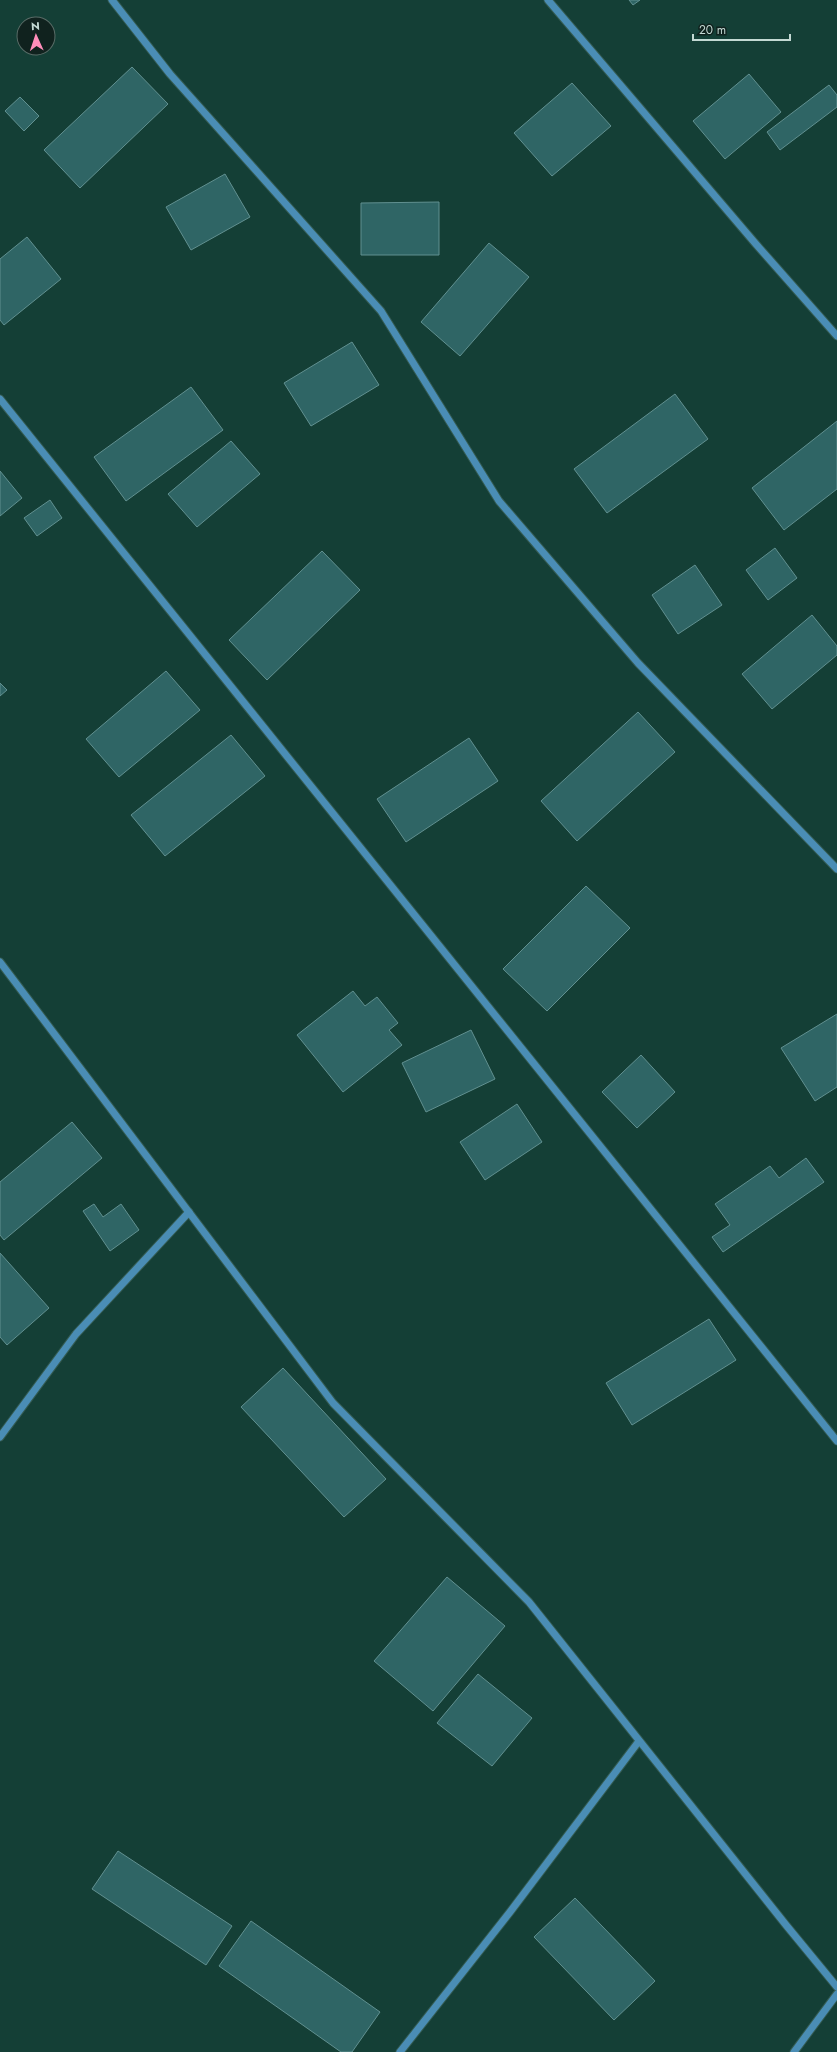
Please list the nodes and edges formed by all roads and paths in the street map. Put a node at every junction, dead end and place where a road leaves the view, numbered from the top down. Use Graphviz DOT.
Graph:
graph roads {
  1 [pos="112,0"];
  2 [pos="548,0"];
  3 [pos="837,336"];
  4 [pos="0,399"];
  5 [pos="837,869"];
  6 [pos="0,962"];
  7 [pos="189,1212"];
  8 [pos="0,1437"];
  9 [pos="837,1441"];
  10 [pos="639,1741"];
  11 [pos="837,1987"];
  12 [pos="837,1994"];
  13 [pos="400,2052"];
  14 [pos="794,2052"];
  1 -- 5 [label="street"];
  2 -- 3 [label="street"];
  4 -- 9 [label="street"];
  6 -- 7 [label="street"];
  7 -- 8 [label="street"];
  7 -- 10 [label="street"];
  10 -- 11 [label="street"];
  10 -- 13 [label="street"];
  12 -- 14 [label="street"];
}
